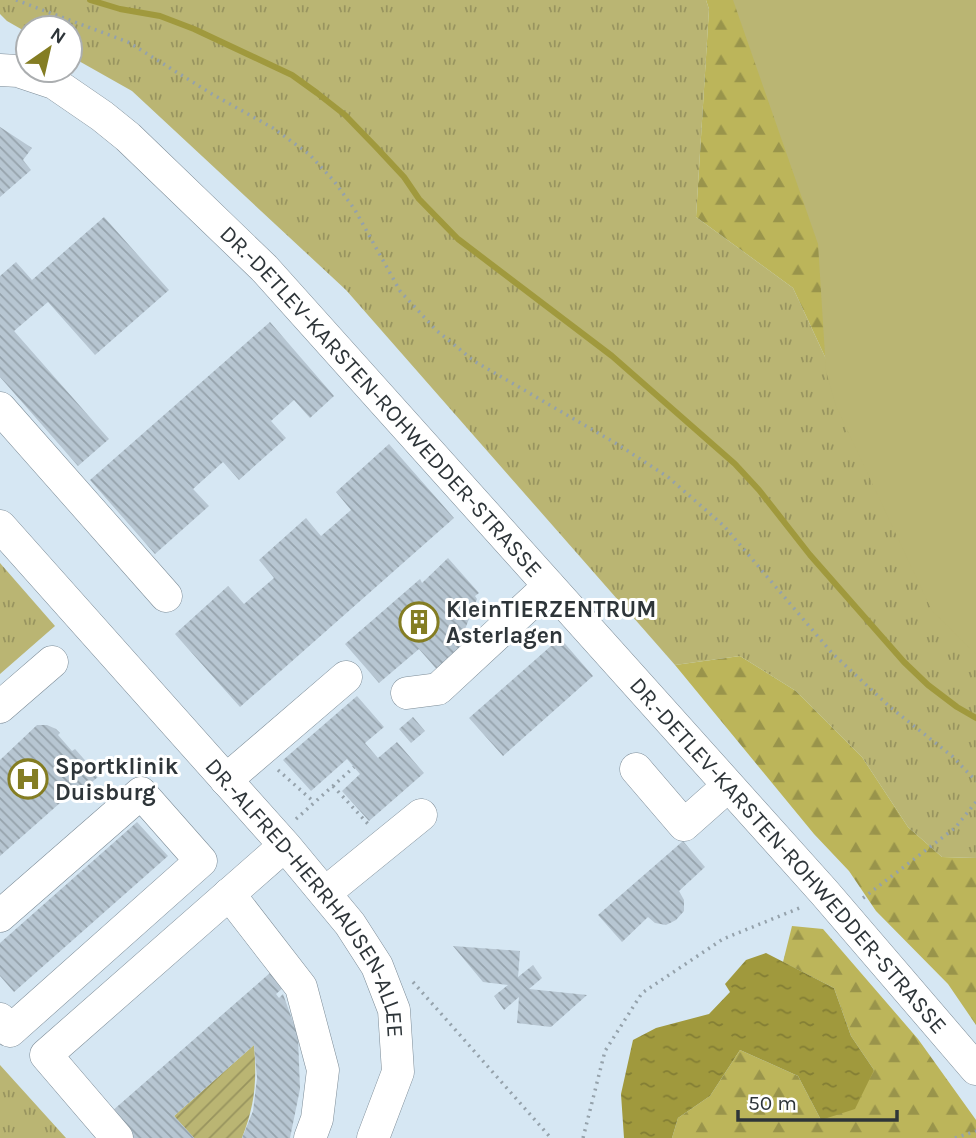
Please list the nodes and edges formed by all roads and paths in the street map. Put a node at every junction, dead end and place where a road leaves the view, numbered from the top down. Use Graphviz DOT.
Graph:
graph roads {
  1 [pos="16,0"];
  2 [pos="0,70"];
  3 [pos="0,408"];
  4 [pos="0,526"];
  5 [pos="549,586"];
  6 [pos="166,596"];
  7 [pos="52,662"];
  8 [pos="346,677"];
  9 [pos="407,693"];
  10 [pos="0,707"];
  11 [pos="258,753"];
  12 [pos="354,767"];
  13 [pos="636,769"];
  14 [pos="226,780"];
  15 [pos="976,781"];
  16 [pos="332,786"];
  17 [pos="728,786"];
  18 [pos="314,802"];
  19 [pos="976,802"];
  20 [pos="421,815"];
  21 [pos="280,841"];
  22 [pos="386,844"];
  23 [pos="325,893"];
  24 [pos="229,894"];
  25 [pos="833,903"];
  26 [pos="0,916"];
  27 [pos="377,966"];
  28 [pos="0,1018"];
  29 [pos="976,1069"];
  30 [pos="976,1131"];
  31 [pos="117,1138"];
  32 [pos="310,1138"];
  33 [pos="373,1138"];
  34 [pos="551,1138"];
  35 [pos="583,1138"];
  36 [pos="956,1138"];
  1 -- 15 [label="path"];
  2 -- 5 [label="street, DR.-DETLEV-KARSTEN-ROHWEDDER-STRASSE"];
  3 -- 6 [label="street"];
  4 -- 14 [label="street, DR.-ALFRED-HERRHAUSEN-ALLEE"];
  5 -- 9 [label="street"];
  5 -- 17 [label="street, DR.-DETLEV-KARSTEN-ROHWEDDER-STRASSE"];
  7 -- 10 [label="street"];
  8 -- 11 [label="street"];
  11 -- 14 [label="street"];
  11 -- 18 [label="path"];
  12 -- 16 [label="path"];
  13 -- 17 [label="street"];
  14 -- 21 [label="street, DR.-ALFRED-HERRHAUSEN-ALLEE"];
  16 -- 18 [label="path"];
  16 -- 22 [label="path"];
  17 -- 25 [label="street, DR.-DETLEV-KARSTEN-ROHWEDDER-STRASSE"];
  18 -- 21 [label="path"];
  19 -- 25 [label="path"];
  20 -- 22 [label="street"];
  21 -- 23 [label="street, DR.-ALFRED-HERRHAUSEN-ALLEE"];
  21 -- 24 [label="street"];
  22 -- 23 [label="street"];
  23 -- 27 [label="street, DR.-ALFRED-HERRHAUSEN-ALLEE"];
  24 -- 31 [label="street"];
  24 -- 32 [label="street"];
  25 -- 29 [label="street, DR.-DETLEV-KARSTEN-ROHWEDDER-STRASSE"];
  25 -- 35 [label="path"];
  26 -- 28 [label="street"];
  27 -- 33 [label="street, DR.-ALFRED-HERRHAUSEN-ALLEE"];
  27 -- 34 [label="path"];
  30 -- 36 [label="path"];
}
